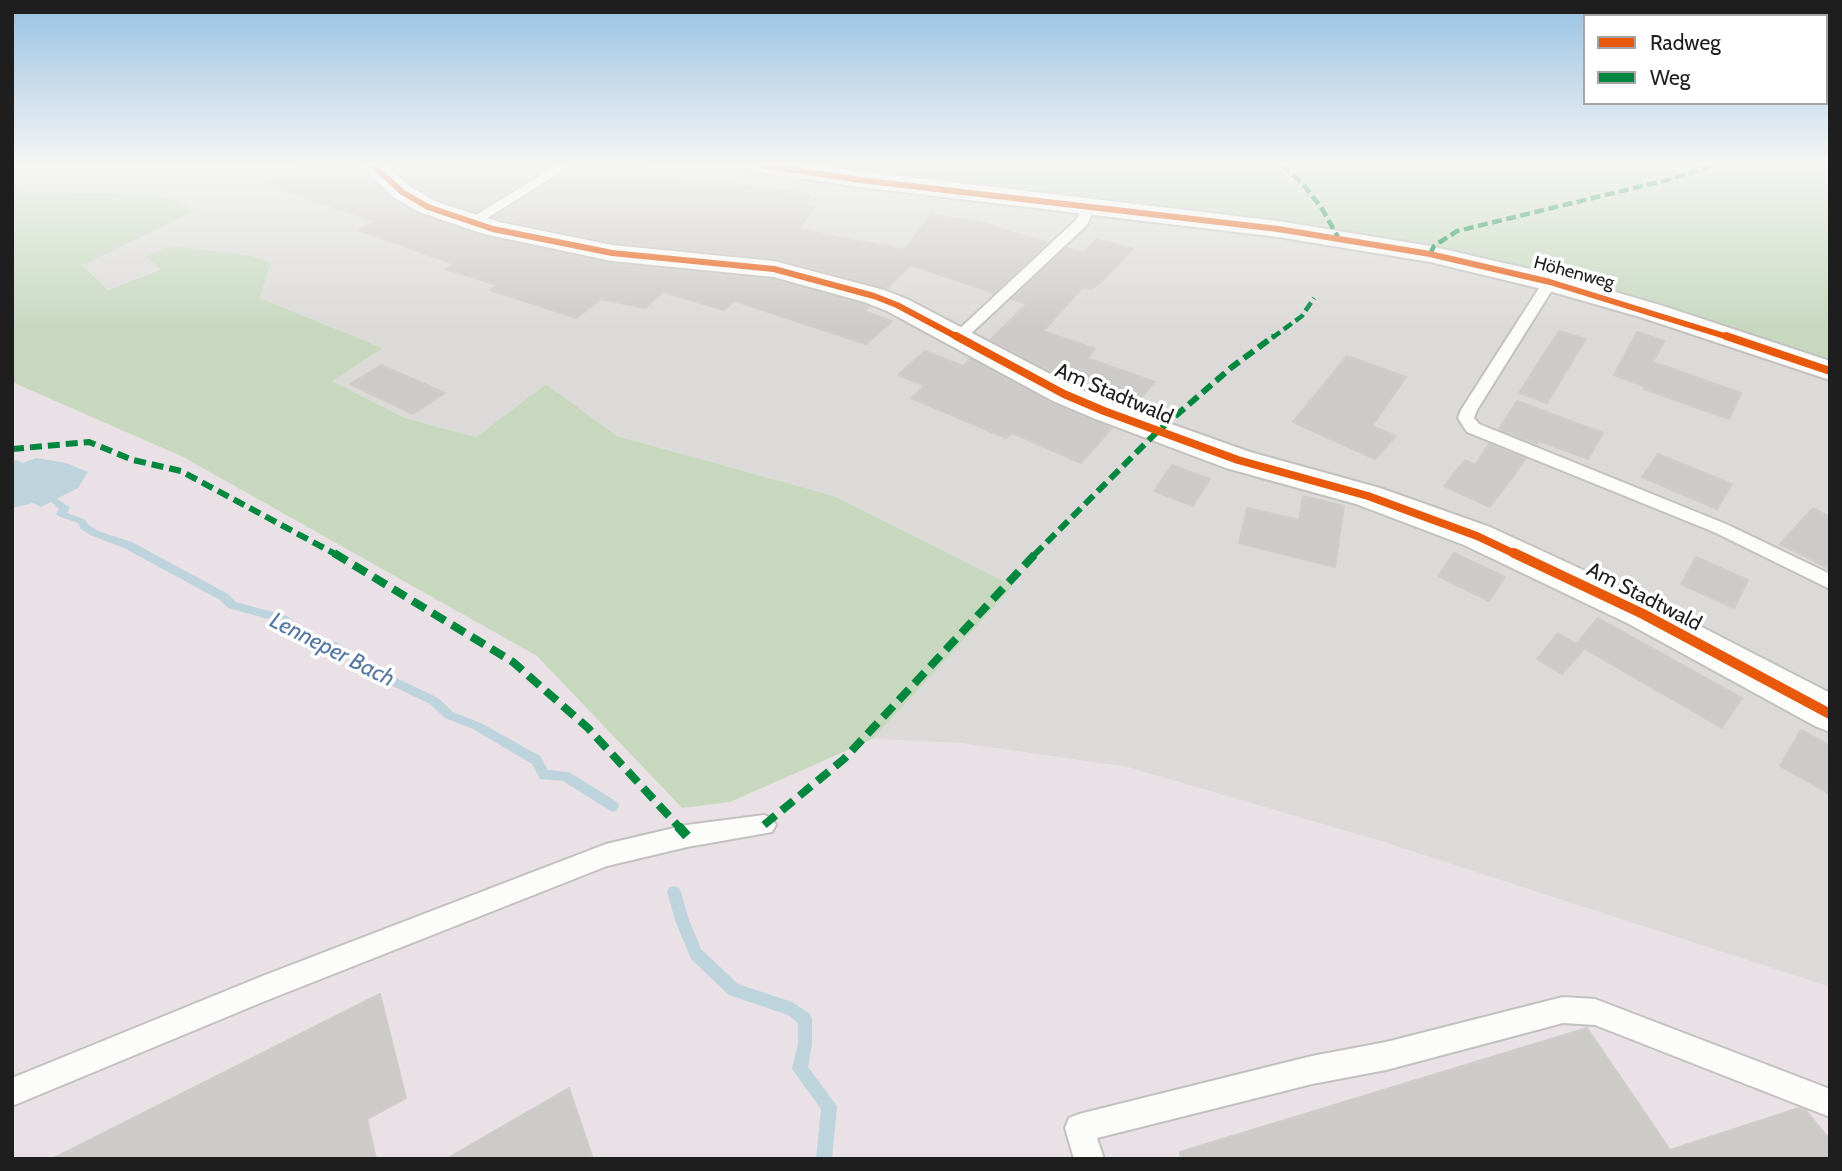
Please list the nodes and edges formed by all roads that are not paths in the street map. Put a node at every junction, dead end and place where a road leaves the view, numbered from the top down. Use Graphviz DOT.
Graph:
graph roads {
  1 [pos="464,220"];
  2 [pos="475,220"];
  3 [pos="1083,220"];
  4 [pos="1194,220"];
  5 [pos="471,222"];
  6 [pos="1550,282"];
  7 [pos="959,337"];
  8 [pos="1830,371"];
  9 [pos="1830,582"];
  10 [pos="1830,714"];
  11 [pos="764,825"];
  12 [pos="12,1092"];
  13 [pos="1830,1103"];
  14 [pos="1089,1159"];
  1 -- 5 [label="street, Am Stadtwald"];
  2 -- 5 [label="lane"];
  3 -- 7 [label="lane"];
  4 -- 6 [label="street, Höhenweg"];
  5 -- 7 [label="street, Am Stadtwald"];
  6 -- 8 [label="street, Höhenweg"];
  6 -- 9 [label="lane"];
  7 -- 10 [label="street, Am Stadtwald"];
  11 -- 12 [label="lane"];
  13 -- 14 [label="lane"];
}
